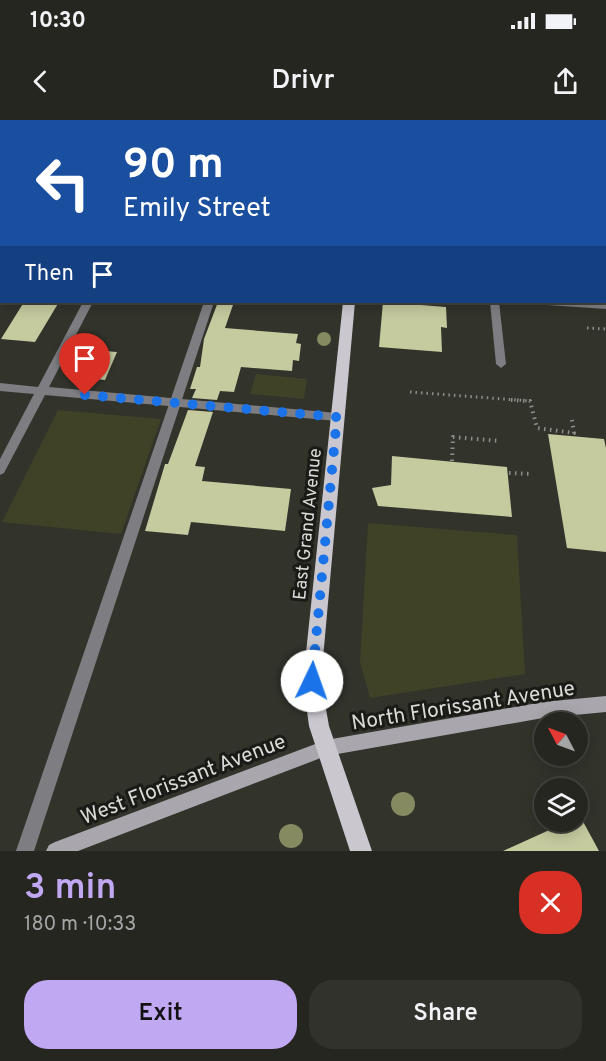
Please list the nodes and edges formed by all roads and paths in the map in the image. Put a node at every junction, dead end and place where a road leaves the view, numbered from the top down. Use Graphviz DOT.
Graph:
graph roads {
  1 [pos="87,303"];
  2 [pos="209,303"];
  3 [pos="349,303"];
  4 [pos="494,303"];
  5 [pos="562,303"];
  6 [pos="606,306"];
  7 [pos="587,328"];
  8 [pos="606,329"];
  9 [pos="501,364"];
  10 [pos="0,387"];
  11 [pos="41,391"];
  12 [pos="410,392"];
  13 [pos="174,403"];
  14 [pos="337,417"];
  15 [pos="572,420"];
  16 [pos="500,441"];
  17 [pos="452,461"];
  18 [pos="0,470"];
  19 [pos="509,473"];
  20 [pos="532,474"];
  21 [pos="606,704"];
  22 [pos="326,748"];
  23 [pos="58,850"];
  24 [pos="25,851"];
  25 [pos="361,851"];
  1 -- 11 [label="street"];
  2 -- 13 [label="street"];
  3 -- 14 [label="main road, East Grand Avenue"];
  4 -- 9 [label="street"];
  5 -- 6 [label="street"];
  7 -- 8 [label="path"];
  10 -- 11 [label="street"];
  11 -- 13 [label="street"];
  11 -- 18 [label="street"];
  12 -- 15 [label="path"];
  13 -- 14 [label="street"];
  13 -- 24 [label="street"];
  14 -- 22 [label="main road, East Grand Avenue"];
  16 -- 17 [label="path"];
  19 -- 20 [label="path"];
  21 -- 22 [label="main road, North Florissant Avenue"];
  22 -- 23 [label="main road, West Florissant Avenue"];
  22 -- 25 [label="main road, East Grand Avenue"];
}
